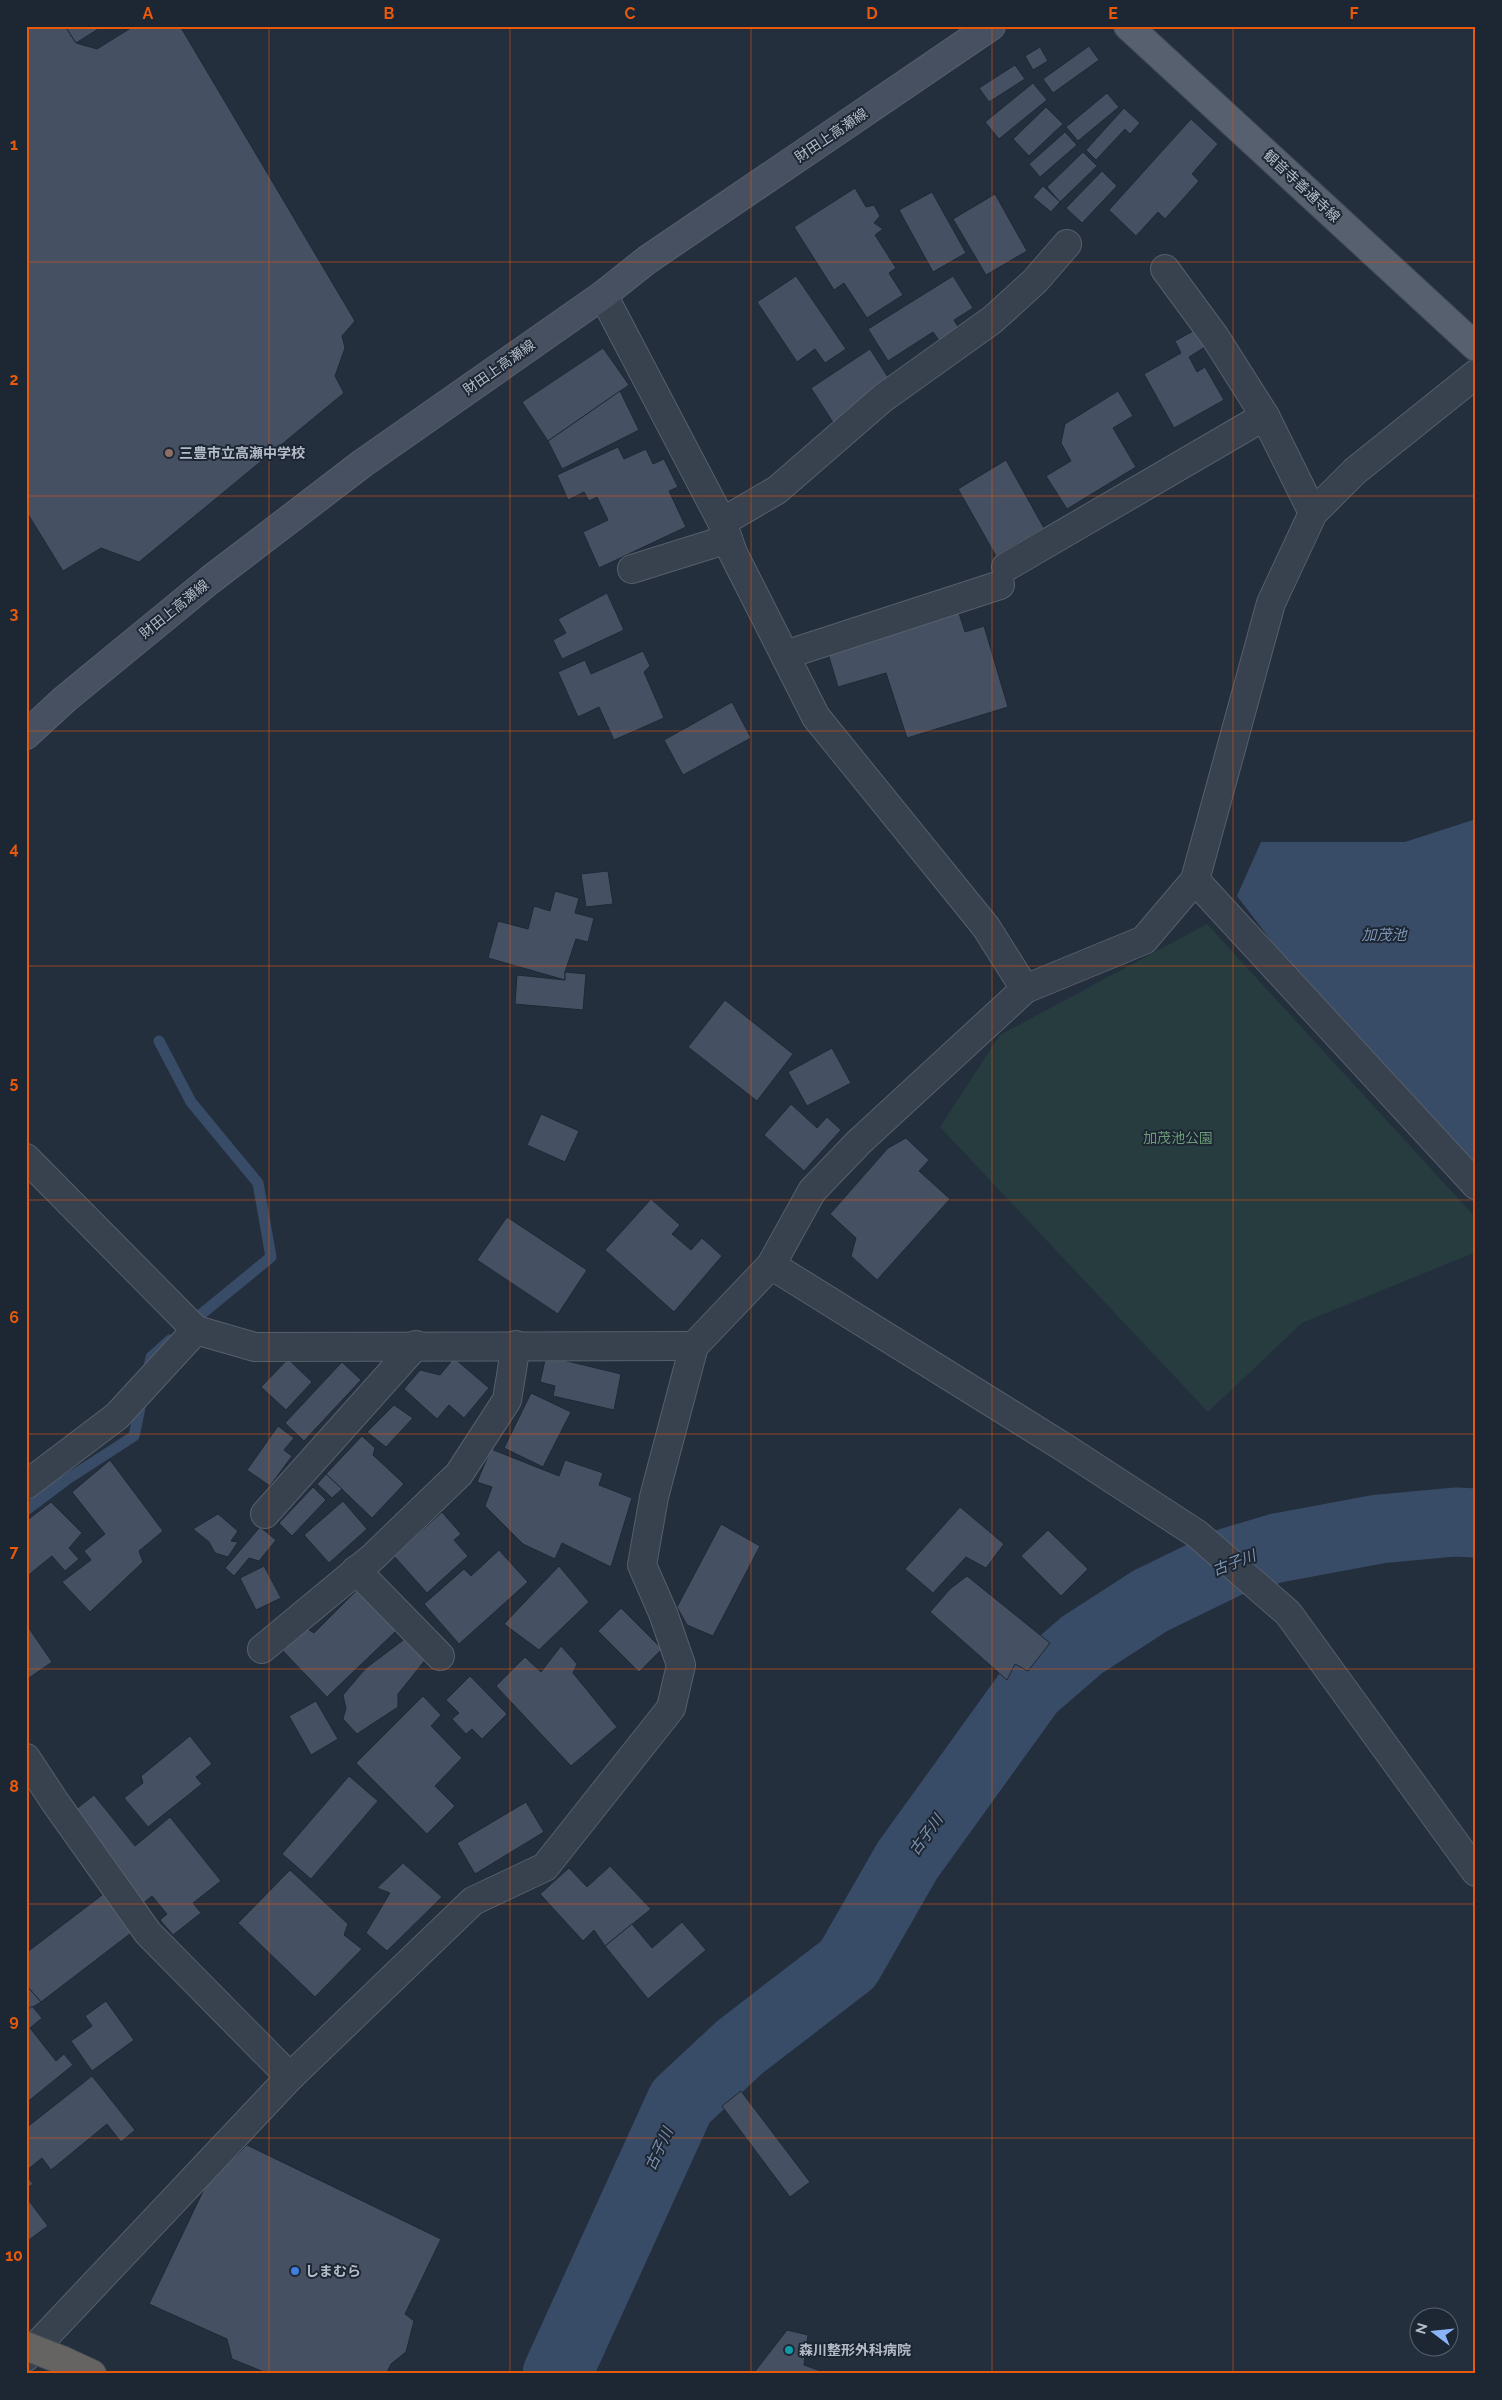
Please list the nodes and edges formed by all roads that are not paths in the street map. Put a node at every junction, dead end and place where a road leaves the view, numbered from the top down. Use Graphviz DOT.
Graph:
graph roads {
  1 [pos="991,26"];
  2 [pos="1128,26"];
  3 [pos="1067,244"];
  4 [pos="1165,269"];
  5 [pos="603,295"];
  6 [pos="1476,347"];
  7 [pos="1476,374"];
  8 [pos="1265,416"];
  9 [pos="1313,513"];
  10 [pos="725,531"];
  11 [pos="632,568"];
  12 [pos="785,655"];
  13 [pos="26,735"];
  14 [pos="1194,880"];
  15 [pos="1025,990"];
  16 [pos="26,1158"];
  17 [pos="1476,1185"];
  18 [pos="771,1265"];
  19 [pos="196,1330"];
  20 [pos="416,1345"];
  21 [pos="516,1346"];
  22 [pos="694,1346"];
  23 [pos="26,1485"];
  24 [pos="265,1514"];
  25 [pos="356,1570"];
  26 [pos="262,1650"];
  27 [pos="440,1656"];
  28 [pos="26,1758"];
  29 [pos="1476,1872"];
  30 [pos="290,2077"];
  31 [pos="26,2346"];
  32 [pos="26,2357"];
  33 [pos="92,2374"];
  1 -- 5 [label="main road, 財田上高瀬線"];
  2 -- 6 [label="main road, 観音寺善通寺線"];
  3 -- 10 [label="street"];
  4 -- 8 [label="street"];
  5 -- 10 [label="street"];
  5 -- 13 [label="main road, 財田上高瀬線"];
  7 -- 9 [label="street"];
  8 -- 9 [label="street"];
  8 -- 12 [label="street"];
  9 -- 14 [label="street"];
  10 -- 11 [label="street"];
  10 -- 12 [label="street"];
  12 -- 15 [label="street"];
  14 -- 15 [label="street"];
  14 -- 17 [label="street"];
  15 -- 18 [label="street"];
  16 -- 19 [label="street"];
  18 -- 22 [label="street"];
  18 -- 29 [label="street"];
  19 -- 20 [label="street"];
  19 -- 23 [label="street"];
  20 -- 21 [label="street"];
  20 -- 24 [label="street"];
  21 -- 22 [label="street"];
  21 -- 25 [label="street"];
  22 -- 30 [label="street"];
  25 -- 26 [label="street"];
  25 -- 27 [label="street"];
  28 -- 30 [label="street"];
  30 -- 32 [label="street"];
  31 -- 33 [label="highway, bridge"];
}
